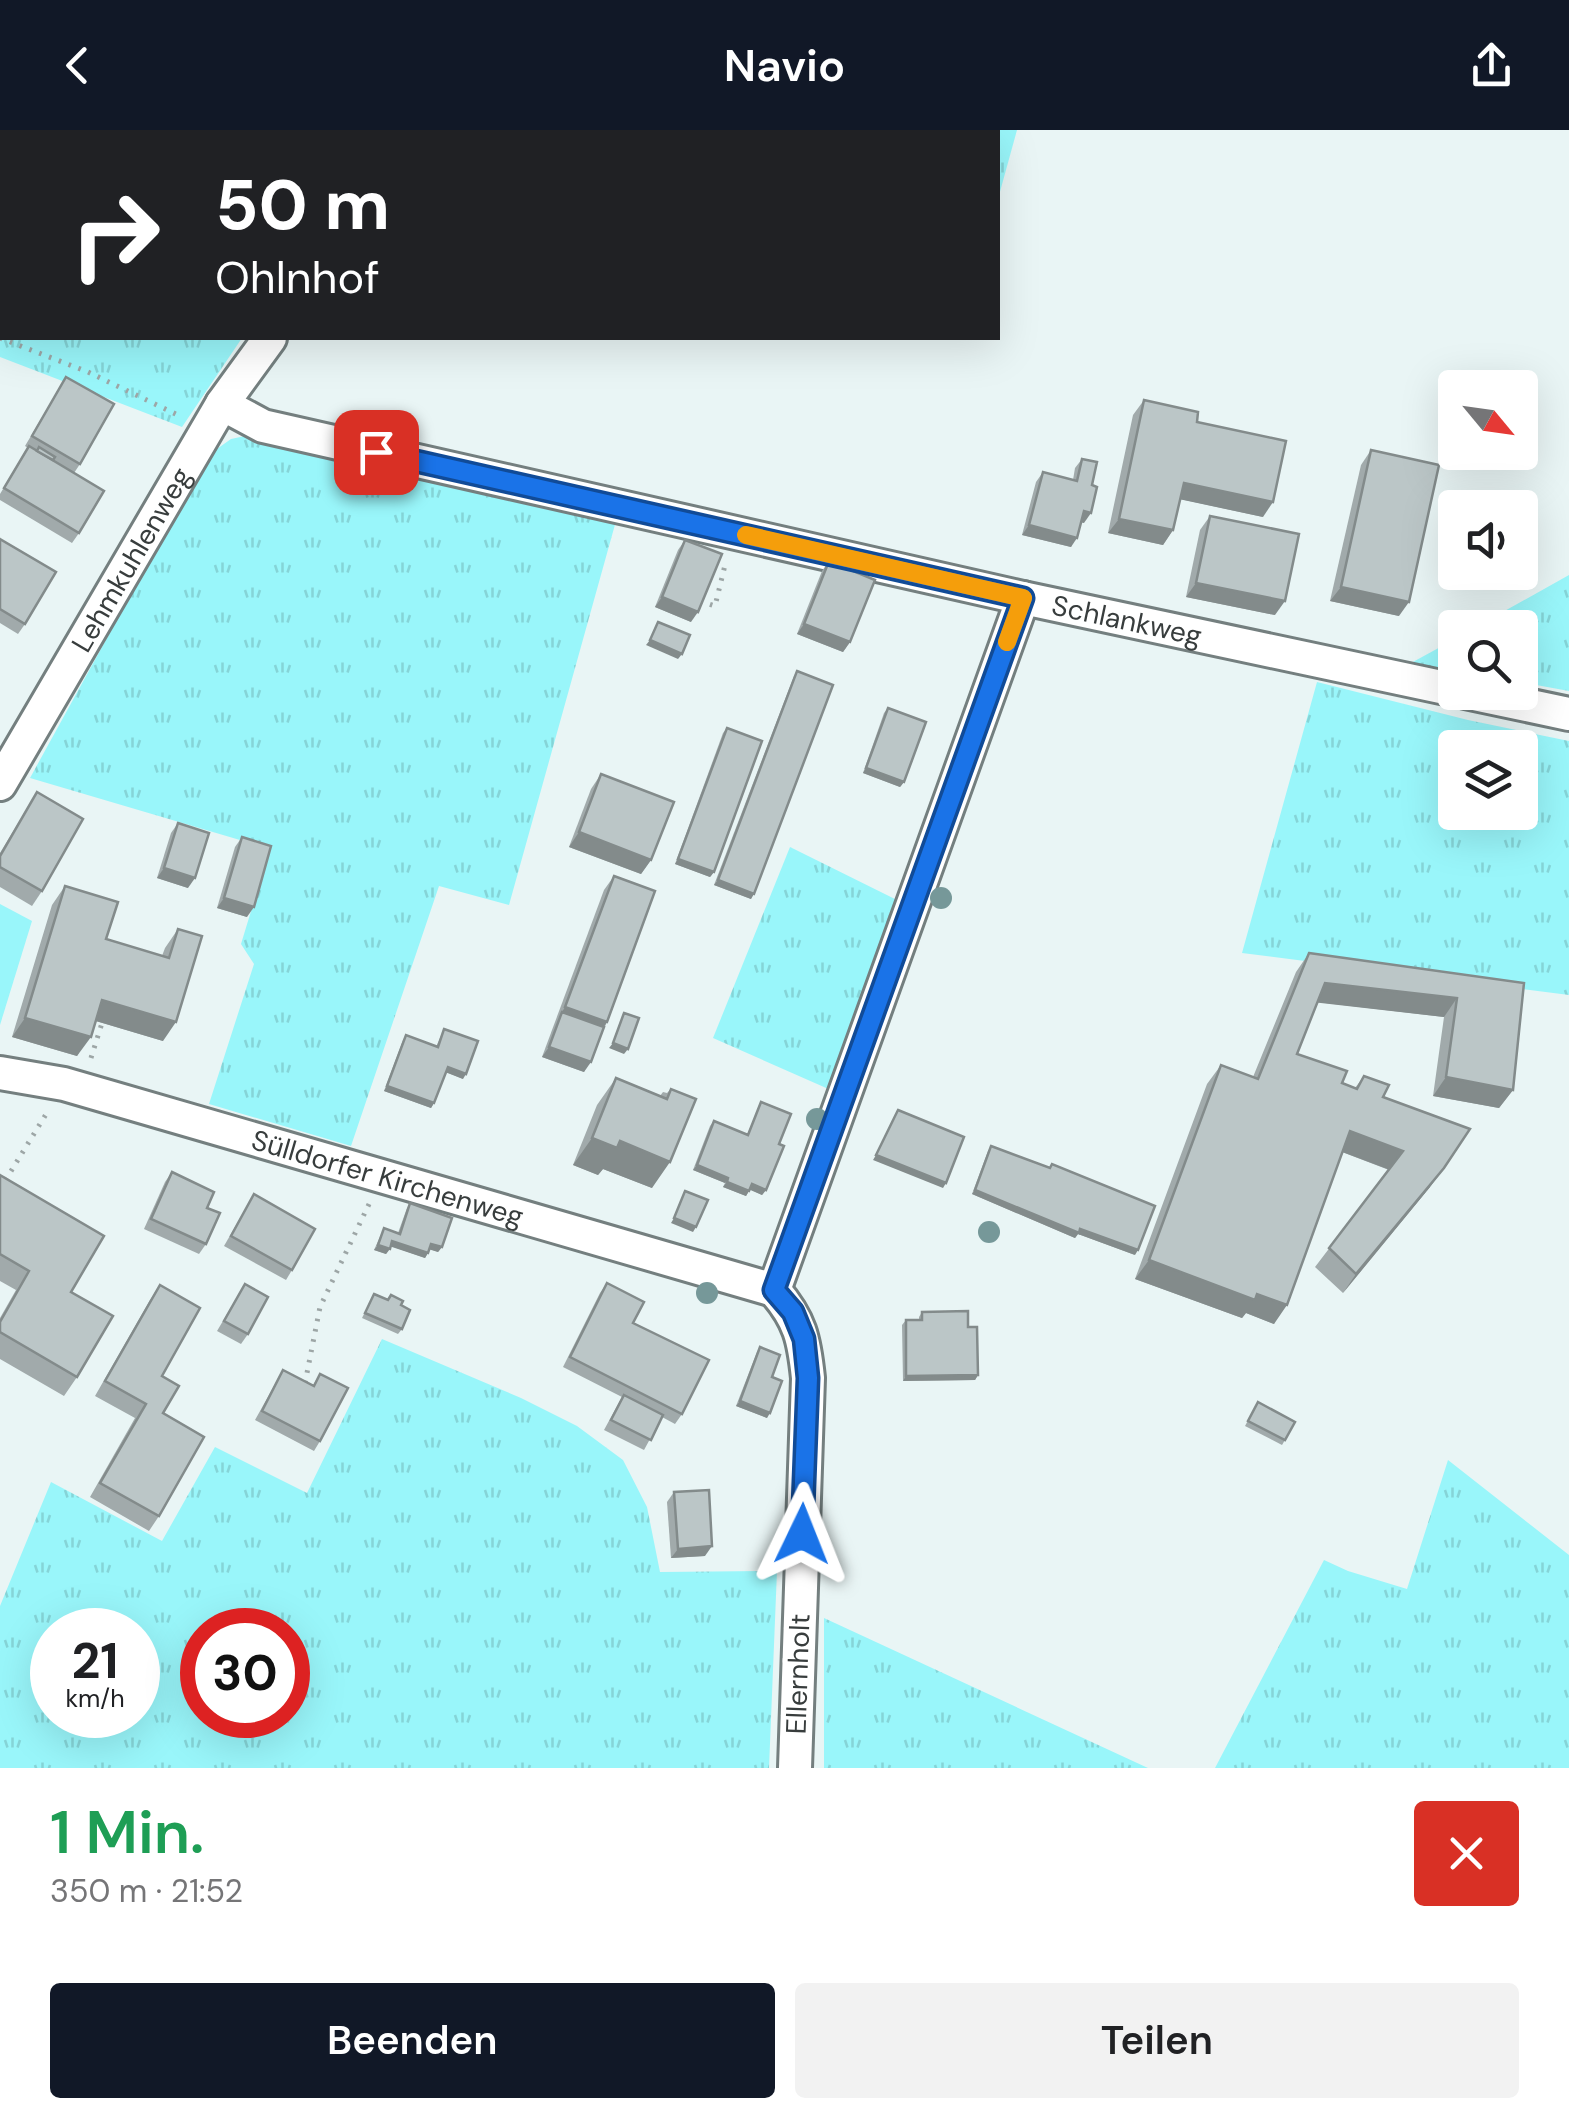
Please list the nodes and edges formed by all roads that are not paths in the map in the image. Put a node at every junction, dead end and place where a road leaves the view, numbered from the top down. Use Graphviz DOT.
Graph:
graph roads {
  1 [pos="269,340"];
  2 [pos="214,416"];
  3 [pos="1023,598"];
  4 [pos="1438,686"];
  5 [pos="1538,707"];
  6 [pos="1569,714"];
  7 [pos="0,784"];
  8 [pos="0,1073"];
  9 [pos="774,1290"];
  10 [pos="795,1768"];
  1 -- 2 [label="street, Lehmkuhlenweg"];
  2 -- 3 [label="street, Schlankweg"];
  2 -- 7 [label="street, Lehmkuhlenweg"];
  3 -- 4 [label="street, Schlankweg"];
  3 -- 9 [label="street"];
  5 -- 6 [label="street"];
  8 -- 9 [label="street, Sülldorfer Kirchenweg"];
  9 -- 10 [label="street, Ellernholt"];
}
